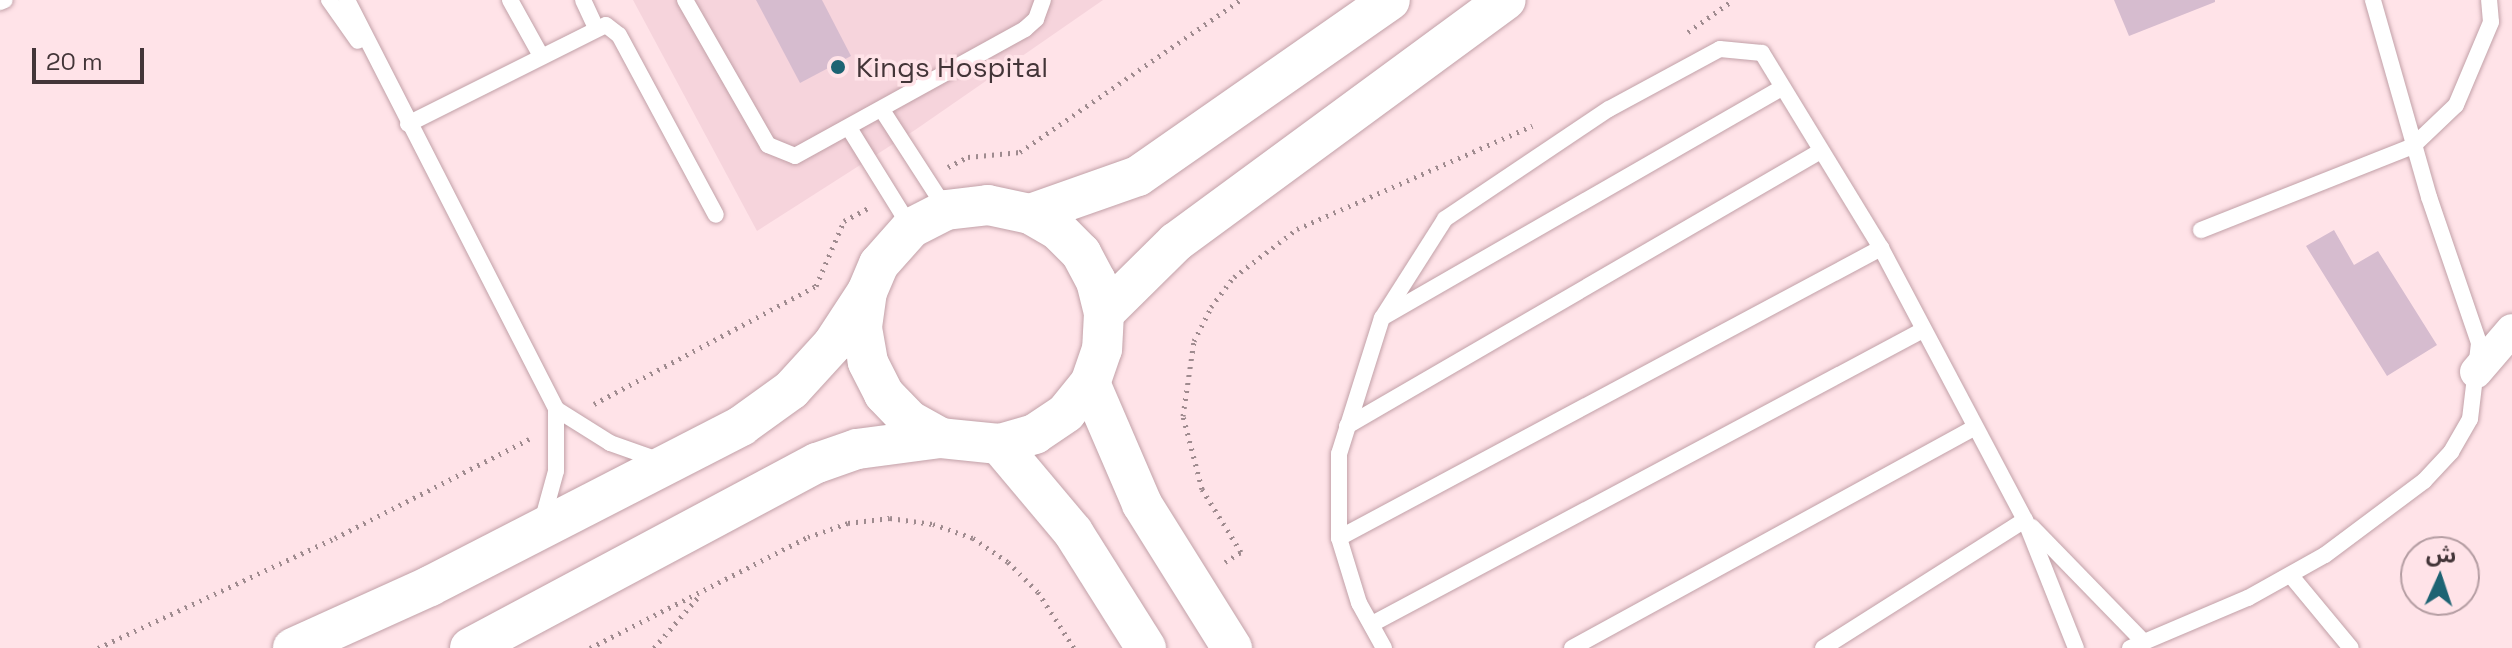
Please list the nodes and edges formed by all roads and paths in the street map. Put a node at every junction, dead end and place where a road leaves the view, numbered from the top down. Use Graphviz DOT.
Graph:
graph roads {
  1 [pos="329,0"];
  2 [pos="347,0"];
  3 [pos="510,0"];
  4 [pos="583,0"];
  5 [pos="685,0"];
  6 [pos="1043,0"];
  7 [pos="1240,0"];
  8 [pos="1390,0"];
  9 [pos="1506,0"];
  10 [pos="1733,0"];
  11 [pos="2373,0"];
  12 [pos="2489,0"];
  13 [pos="1349,15"];
  14 [pos="596,28"];
  15 [pos="1685,35"];
  16 [pos="541,56"];
  17 [pos="385,79"];
  18 [pos="1782,88"];
  19 [pos="882,110"];
  20 [pos="1544,121"];
  21 [pos="408,124"];
  22 [pos="849,128"];
  23 [pos="2413,146"];
  24 [pos="1819,152"];
  25 [pos="924,178"];
  26 [pos="946,210"];
  27 [pos="902,212"];
  28 [pos="1030,214"];
  29 [pos="716,215"];
  30 [pos="2201,230"];
  31 [pos="1881,248"];
  32 [pos="867,292"];
  33 [pos="1104,313"];
  34 [pos="1382,318"];
  35 [pos="1923,330"];
  36 [pos="2512,330"];
  37 [pos="2476,372"];
  38 [pos="1090,383"];
  39 [pos="560,417"];
  40 [pos="1347,426"];
  41 [pos="1974,428"];
  42 [pos="941,438"];
  43 [pos="999,444"];
  44 [pos="669,464"];
  45 [pos="2025,520"];
  46 [pos="539,530"];
  47 [pos="1339,538"];
  48 [pos="2292,577"];
  49 [pos="1192,583"];
  50 [pos="702,592"];
  51 [pos="1372,624"];
  52 [pos="2136,644"];
  53 [pos="98,648"];
  54 [pos="293,648"];
  55 [pos="470,648"];
  56 [pos="590,648"];
  57 [pos="654,648"];
  58 [pos="1074,648"];
  59 [pos="1146,648"];
  60 [pos="1232,648"];
  61 [pos="1384,648"];
  62 [pos="1572,648"];
  63 [pos="1823,648"];
  64 [pos="2076,648"];
  65 [pos="2351,648"];
  1 -- 17 [label="lane"];
  2 -- 17 [label="lane"];
  3 -- 16 [label="lane"];
  4 -- 14 [label="lane"];
  5 -- 22 [label="lane"];
  6 -- 19 [label="lane"];
  7 -- 25 [label="path"];
  8 -- 13 [label="street"];
  9 -- 33 [label="street"];
  10 -- 15 [label="path"];
  11 -- 23 [label="lane"];
  12 -- 23 [label="lane"];
  13 -- 28 [label="street"];
  14 -- 16 [label="lane"];
  14 -- 29 [label="lane"];
  16 -- 21 [label="lane"];
  17 -- 21 [label="lane"];
  18 -- 24 [label="lane"];
  18 -- 34 [label="lane"];
  18 -- 34 [label="lane"];
  19 -- 22 [label="lane"];
  19 -- 25 [label="lane"];
  20 -- 49 [label="path"];
  21 -- 39 [label="lane"];
  22 -- 27 [label="lane"];
  23 -- 30 [label="lane"];
  23 -- 37 [label="lane"];
  24 -- 31 [label="lane"];
  24 -- 40 [label="lane"];
  25 -- 26 [label="lane"];
  26 -- 27 [label="street"];
  26 -- 28 [label="street"];
  27 -- 32 [label="street"];
  27 -- 39 [label="path"];
  28 -- 33 [label="street"];
  31 -- 35 [label="lane"];
  31 -- 47 [label="lane"];
  32 -- 42 [label="street"];
  32 -- 44 [label="street"];
  33 -- 38 [label="street"];
  34 -- 40 [label="lane"];
  35 -- 41 [label="lane"];
  35 -- 51 [label="lane"];
  36 -- 37 [label="street"];
  37 -- 48 [label="lane"];
  38 -- 43 [label="street"];
  38 -- 49 [label="street"];
  39 -- 44 [label="lane"];
  39 -- 46 [label="lane"];
  39 -- 53 [label="path"];
  40 -- 47 [label="lane"];
  41 -- 45 [label="lane"];
  41 -- 62 [label="lane"];
  42 -- 43 [label="street"];
  42 -- 55 [label="street"];
  43 -- 59 [label="street"];
  44 -- 46 [label="street"];
  45 -- 52 [label="lane"];
  45 -- 63 [label="lane"];
  45 -- 64 [label="lane"];
  46 -- 54 [label="street"];
  47 -- 51 [label="lane"];
  48 -- 52 [label="lane"];
  48 -- 65 [label="lane"];
  49 -- 60 [label="street"];
  50 -- 56 [label="path"];
  50 -- 57 [label="path"];
  50 -- 58 [label="path"];
  51 -- 61 [label="lane"];
}
